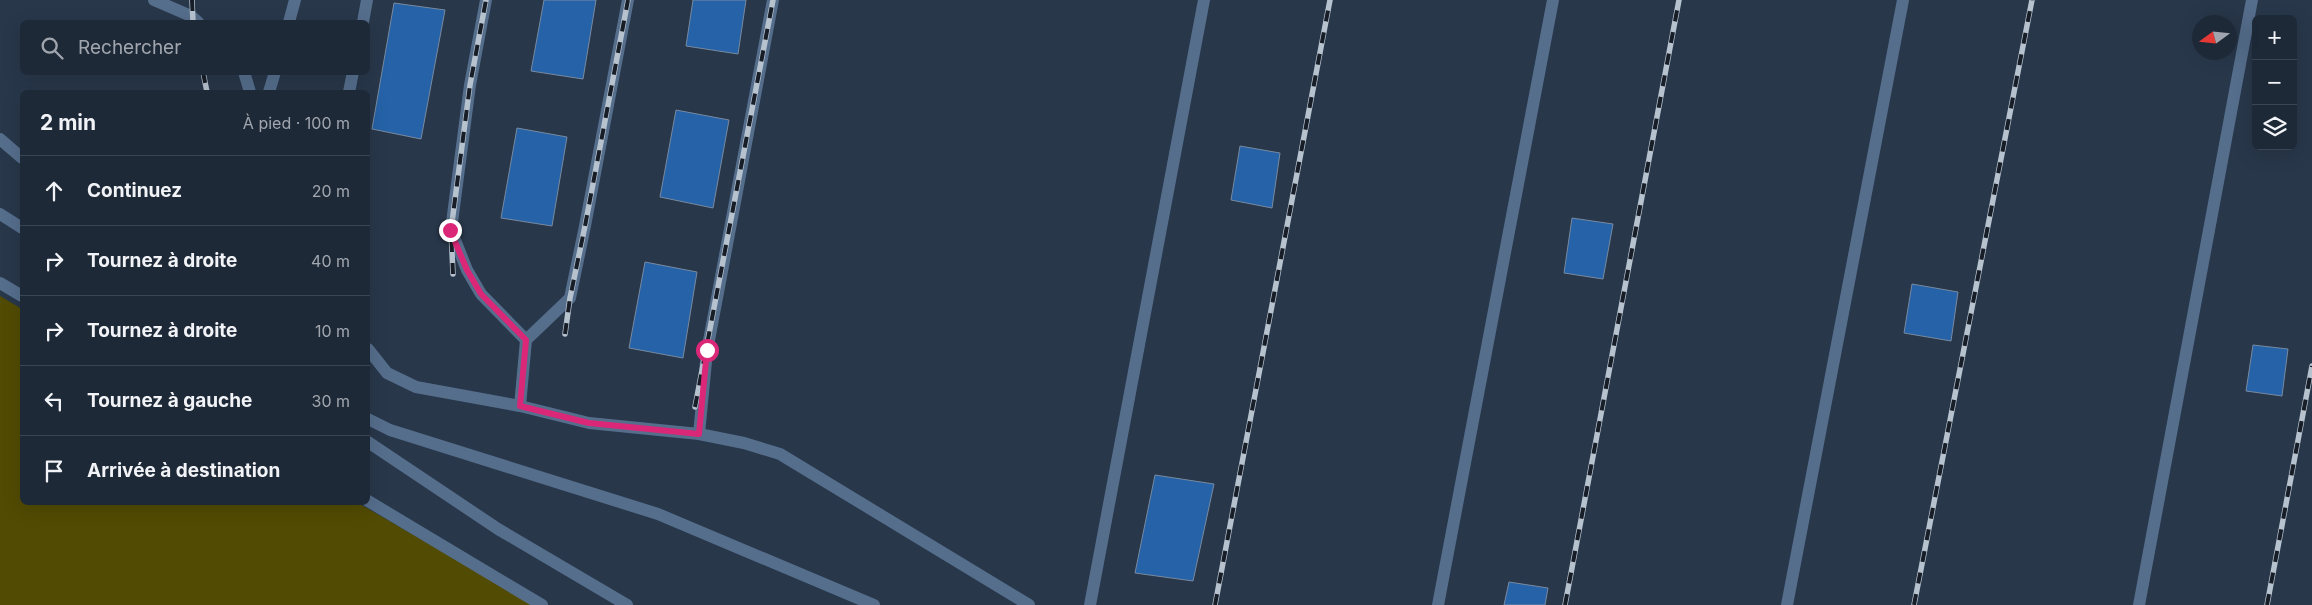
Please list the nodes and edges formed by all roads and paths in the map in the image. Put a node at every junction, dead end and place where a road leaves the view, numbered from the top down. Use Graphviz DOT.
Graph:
graph roads {
  1 [pos="295,0"];
  2 [pos="367,0"];
  3 [pos="486,0"];
  4 [pos="628,0"];
  5 [pos="773,0"];
  6 [pos="1204,0"];
  7 [pos="1553,0"];
  8 [pos="1903,0"];
  9 [pos="2252,0"];
  10 [pos="159,1"];
  11 [pos="196,20"];
  12 [pos="290,20"];
  13 [pos="363,20"];
  14 [pos="245,75"];
  15 [pos="274,75"];
  16 [pos="352,75"];
  17 [pos="249,90"];
  18 [pos="270,90"];
  19 [pos="349,90"];
  20 [pos="0,140"];
  21 [pos="20,156"];
  22 [pos="0,214"];
  23 [pos="20,227"];
  24 [pos="0,283"];
  25 [pos="20,295"];
  26 [pos="526,340"];
  27 [pos="370,351"];
  28 [pos="520,406"];
  29 [pos="370,420"];
  30 [pos="699,434"];
  31 [pos="370,443"];
  32 [pos="370,502"];
  33 [pos="542,605"];
  34 [pos="627,605"];
  35 [pos="874,605"];
  36 [pos="1029,605"];
  37 [pos="1090,605"];
  38 [pos="1438,605"];
  39 [pos="1788,605"];
  40 [pos="2139,605"];
  1 -- 12 [label="lane"];
  2 -- 13 [label="lane"];
  3 -- 26 [label="lane"];
  4 -- 26 [label="lane"];
  5 -- 30 [label="lane"];
  6 -- 37 [label="lane"];
  7 -- 38 [label="lane"];
  8 -- 39 [label="lane"];
  9 -- 40 [label="lane"];
  10 -- 11 [label="lane"];
  14 -- 17 [label="lane"];
  15 -- 18 [label="lane"];
  16 -- 19 [label="lane"];
  20 -- 21 [label="lane"];
  22 -- 23 [label="lane"];
  24 -- 25 [label="lane"];
  26 -- 28 [label="lane"];
  27 -- 28 [label="lane"];
  28 -- 30 [label="lane"];
  29 -- 35 [label="lane"];
  30 -- 36 [label="lane"];
  31 -- 34 [label="lane"];
  32 -- 33 [label="lane"];
}
